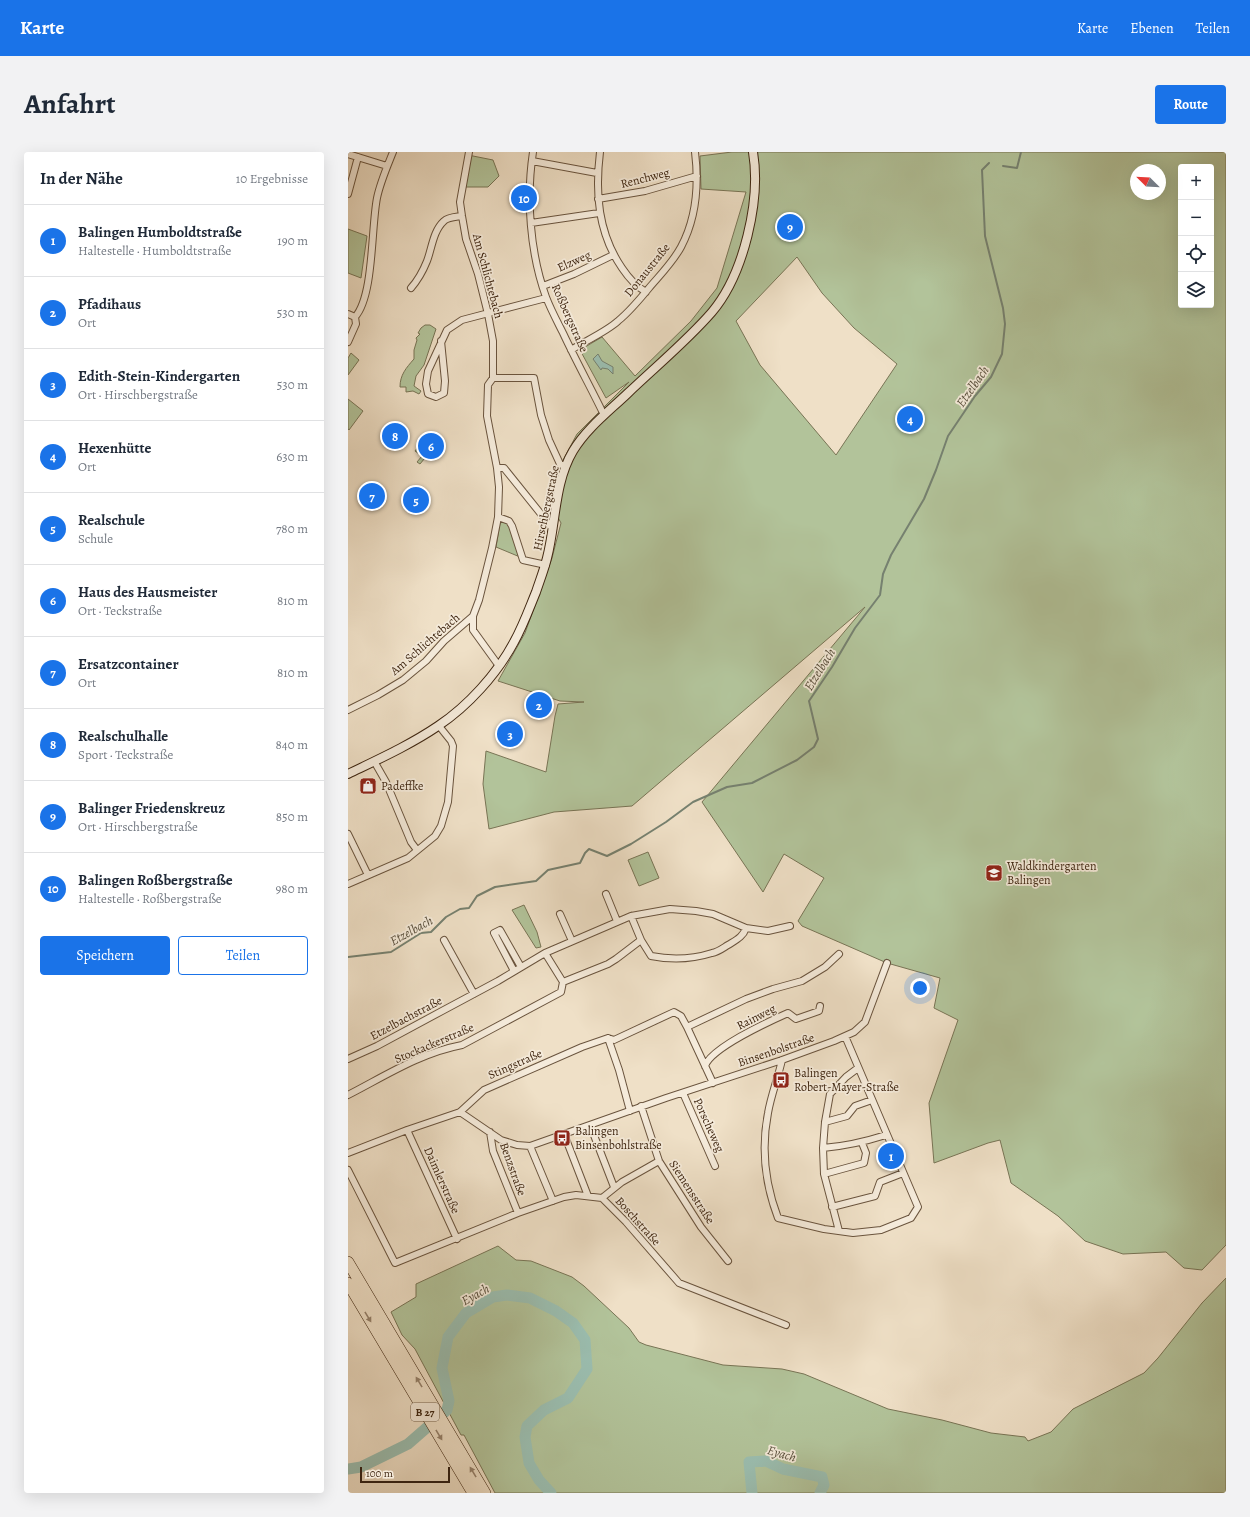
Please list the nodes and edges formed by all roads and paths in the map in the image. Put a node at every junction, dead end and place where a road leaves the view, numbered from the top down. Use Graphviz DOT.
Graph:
graph roads {
  1 [pos="393,152"];
  2 [pos="469,152"];
  3 [pos="533,152"];
  4 [pos="600,152"];
  5 [pos="695,152"];
  6 [pos="753,152"];
  7 [pos="348,154"];
  8 [pos="358,157"];
  9 [pos="532,161"];
  10 [pos="387,166"];
  11 [pos="598,173"];
  12 [pos="697,176"];
  13 [pos="348,194"];
  14 [pos="598,199"];
  15 [pos="599,213"];
  16 [pos="462,216"];
  17 [pos="531,223"];
  18 [pos="613,255"];
  19 [pos="543,286"];
  20 [pos="411,288"];
  21 [pos="646,292"];
  22 [pos="546,298"];
  23 [pos="348,314"];
  24 [pos="488,314"];
  25 [pos="355,318"];
  26 [pos="442,341"];
  27 [pos="348,342"];
  28 [pos="571,350"];
  29 [pos="494,378"];
  30 [pos="604,416"];
  31 [pos="566,466"];
  32 [pos="497,468"];
  33 [pos="498,517"];
  34 [pos="553,529"];
  35 [pos="546,565"];
  36 [pos="473,616"];
  37 [pos="499,666"];
  38 [pos="348,710"];
  39 [pos="439,726"];
  40 [pos="374,761"];
  41 [pos="348,774"];
  42 [pos="348,834"];
  43 [pos="417,850"];
  44 [pos="368,875"];
  45 [pos="348,884"];
  46 [pos="606,894"];
  47 [pos="560,914"];
  48 [pos="631,916"];
  49 [pos="617,921"];
  50 [pos="790,926"];
  51 [pos="746,928"];
  52 [pos="444,940"];
  53 [pos="641,940"];
  54 [pos="572,942"];
  55 [pos="545,953"];
  56 [pos="839,954"];
  57 [pos="887,962"];
  58 [pos="521,967"];
  59 [pos="514,971"];
  60 [pos="563,982"];
  61 [pos="474,994"];
  62 [pos="820,1006"];
  63 [pos="687,1027"];
  64 [pos="845,1036"];
  65 [pos="608,1038"];
  66 [pos="348,1059"];
  67 [pos="782,1060"];
  68 [pos="705,1066"];
  69 [pos="858,1068"];
  70 [pos="713,1083"];
  71 [pos="683,1093"];
  72 [pos="348,1095"];
  73 [pos="872,1100"];
  74 [pos="641,1106"];
  75 [pos="630,1111"];
  76 [pos="460,1112"];
  77 [pos="825,1122"];
  78 [pos="590,1125"];
  79 [pos="407,1130"];
  80 [pos="490,1132"];
  81 [pos="564,1134"];
  82 [pos="886,1135"];
  83 [pos="862,1143"];
  84 [pos="530,1146"];
  85 [pos="823,1148"];
  86 [pos="348,1153"];
  87 [pos="659,1162"];
  88 [pos="715,1166"];
  89 [pos="348,1170"];
  90 [pos="903,1173"];
  91 [pos="824,1174"];
  92 [pos="614,1187"];
  93 [pos="588,1196"];
  94 [pos="602,1198"];
  95 [pos="553,1201"];
  96 [pos="832,1207"];
  97 [pos="518,1213"];
  98 [pos="840,1231"];
  99 [pos="457,1239"];
  100 [pos="728,1261"];
  101 [pos="348,1262"];
  102 [pos="348,1283"];
  103 [pos="786,1325"];
  104 [pos="402,1363"];
  105 [pos="457,1455"];
  106 [pos="473,1493"];
  107 [pos="485,1493"];
  1 -- 10 [label="street"];
  2 -- 16 [label="street, Am Schlichtebach"];
  3 -- 9 [label="street, Roßbergstraße"];
  4 -- 11 [label="street"];
  5 -- 12 [label="street, Donaustraße"];
  6 -- 30 [label="street, Hirschbergstraße"];
  7 -- 8 [label="street"];
  8 -- 10 [label="street"];
  8 -- 13 [label="street"];
  9 -- 11 [label="street"];
  9 -- 17 [label="street, Roßbergstraße"];
  10 -- 25 [label="street"];
  11 -- 14 [label="street"];
  12 -- 14 [label="street, Renchweg"];
  12 -- 21 [label="street, Donaustraße"];
  14 -- 15 [label="street"];
  15 -- 17 [label="street"];
  15 -- 18 [label="street"];
  16 -- 20 [label="street"];
  16 -- 24 [label="street, Am Schlichtebach"];
  17 -- 19 [label="street, Roßbergstraße"];
  18 -- 19 [label="street, Elzweg"];
  18 -- 21 [label="street"];
  19 -- 22 [label="street, Roßbergstraße"];
  21 -- 28 [label="street, Donaustraße"];
  22 -- 24 [label="street"];
  22 -- 28 [label="street, Roßbergstraße"];
  23 -- 25 [label="street"];
  24 -- 26 [label="street"];
  24 -- 29 [label="street, Am Schlichtebach"];
  25 -- 27 [label="street"];
  26 -- 26 [label="street"];
  28 -- 30 [label="street, Roßbergstraße"];
  29 -- 31 [label="street"];
  29 -- 32 [label="street, Am Schlichtebach"];
  30 -- 31 [label="street, Hirschbergstraße"];
  31 -- 34 [label="street, Hirschbergstraße"];
  32 -- 33 [label="street, Am Schlichtebach"];
  32 -- 34 [label="street"];
  33 -- 35 [label="street"];
  33 -- 36 [label="street, Am Schlichtebach"];
  34 -- 35 [label="street, Hirschbergstraße"];
  35 -- 37 [label="street, Hirschbergstraße"];
  36 -- 37 [label="street, Am Schlichtebach"];
  36 -- 38 [label="street, Am Schlichtebach"];
  37 -- 39 [label="street, Hirschbergstraße"];
  39 -- 40 [label="street, Hirschbergstraße"];
  39 -- 43 [label="street"];
  40 -- 41 [label="street, Hirschbergstraße"];
  40 -- 43 [label="street"];
  42 -- 44 [label="street"];
  43 -- 44 [label="street"];
  44 -- 45 [label="street"];
  46 -- 49 [label="street"];
  47 -- 54 [label="street"];
  48 -- 49 [label="street, Etzelbachstraße"];
  48 -- 51 [label="street, Etzelbachstraße"];
  48 -- 53 [label="street"];
  49 -- 54 [label="street, Etzelbachstraße"];
  50 -- 51 [label="street, Etzelbachstraße"];
  51 -- 53 [label="street"];
  52 -- 61 [label="street"];
  53 -- 60 [label="street"];
  54 -- 55 [label="street, Etzelbachstraße"];
  55 -- 58 [label="street, Etzelbachstraße"];
  55 -- 60 [label="street"];
  56 -- 63 [label="street"];
  57 -- 64 [label="street, Binsenbolstraße"];
  58 -- 59 [label="street, Etzelbachstraße"];
  58 -- 59 [label="street"];
  59 -- 61 [label="street, Etzelbachstraße"];
  60 -- 72 [label="street, Stockackerstraße"];
  61 -- 66 [label="street, Etzelbachstraße"];
  62 -- 68 [label="street, Rainweg"];
  63 -- 65 [label="street, Stingstraße"];
  63 -- 68 [label="street, Stingstraße"];
  64 -- 67 [label="street, Binsenbolstraße"];
  64 -- 69 [label="street"];
  65 -- 75 [label="street"];
  65 -- 76 [label="street, Stingstraße"];
  67 -- 70 [label="street, Binsenbolstraße"];
  67 -- 98 [label="street"];
  68 -- 70 [label="street, Stingstraße"];
  69 -- 73 [label="street"];
  69 -- 77 [label="street"];
  70 -- 71 [label="street, Binsenbolstraße"];
  71 -- 74 [label="street, Binsenbolstraße"];
  71 -- 88 [label="street, Porscheweg"];
  73 -- 77 [label="street"];
  73 -- 82 [label="street"];
  74 -- 75 [label="street, Binsenbolstraße"];
  74 -- 87 [label="street, Siemensstraße"];
  75 -- 78 [label="street, Binsenbolstraße"];
  76 -- 79 [label="street, Stingstraße"];
  76 -- 80 [label="street, Binsenbolstraße"];
  77 -- 85 [label="street"];
  78 -- 81 [label="street, Binsenbolstraße"];
  78 -- 92 [label="street"];
  79 -- 86 [label="street, Stingstraße"];
  79 -- 99 [label="street, Daimlerstraße"];
  80 -- 84 [label="street, Binsenbolstraße"];
  80 -- 97 [label="street, Benzstraße"];
  81 -- 84 [label="street, Binsenbolstraße"];
  81 -- 93 [label="street"];
  82 -- 83 [label="street"];
  82 -- 90 [label="street"];
  83 -- 85 [label="street"];
  83 -- 91 [label="street"];
  84 -- 95 [label="street"];
  85 -- 91 [label="street"];
  87 -- 92 [label="street"];
  87 -- 100 [label="street, Siemensstraße"];
  89 -- 99 [label="street, Boschstraße"];
  90 -- 96 [label="street"];
  90 -- 98 [label="street"];
  91 -- 96 [label="street"];
  92 -- 94 [label="street"];
  93 -- 94 [label="street, Boschstraße"];
  93 -- 95 [label="street, Boschstraße"];
  94 -- 103 [label="street, Boschstraße"];
  95 -- 97 [label="street, Boschstraße"];
  96 -- 98 [label="street"];
  97 -- 99 [label="street, Boschstraße"];
  101 -- 104 [label="highway, B 27"];
  102 -- 104 [label="highway, B 27, one-way"];
  104 -- 105 [label="highway, B 27"];
  105 -- 106 [label="highway, B 27"];
  107 -- 105 [label="highway, B 27, one-way"];
}
